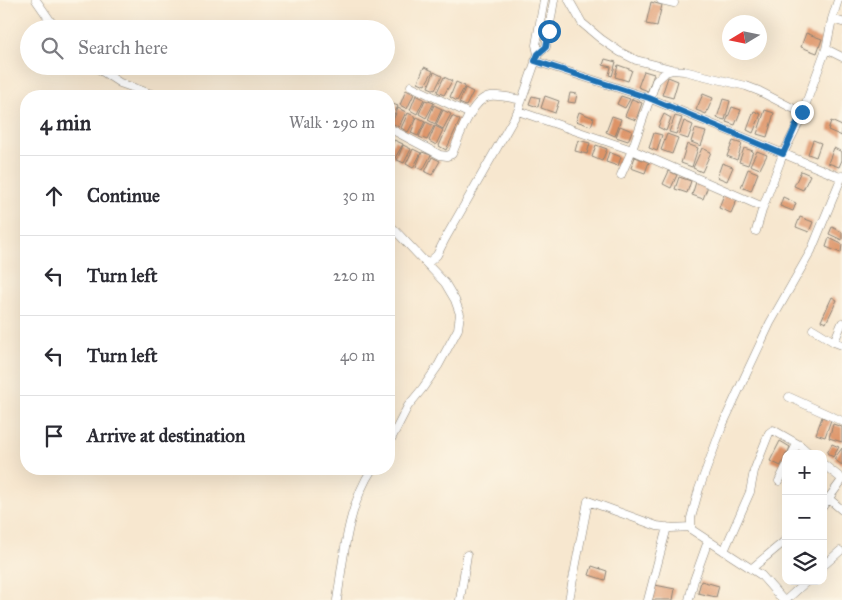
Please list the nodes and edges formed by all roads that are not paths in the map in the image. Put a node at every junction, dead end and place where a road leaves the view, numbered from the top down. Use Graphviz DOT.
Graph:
graph roads {
  1 [pos="36,0"];
  2 [pos="544,0"];
  3 [pos="554,0"];
  4 [pos="569,0"];
  5 [pos="661,0"];
  6 [pos="838,0"];
  7 [pos="674,3"];
  8 [pos="832,19"];
  9 [pos="50,20"];
  10 [pos="842,22"];
  11 [pos="826,49"];
  12 [pos="842,57"];
  13 [pos="537,58"];
  14 [pos="673,70"];
  15 [pos="108,75"];
  16 [pos="411,86"];
  17 [pos="140,90"];
  18 [pos="649,98"];
  19 [pos="522,100"];
  20 [pos="518,112"];
  21 [pos="802,112"];
  22 [pos="470,114"];
  23 [pos="395,131"];
  24 [pos="632,150"];
  25 [pos="783,154"];
  26 [pos="622,175"];
  27 [pos="842,177"];
  28 [pos="763,208"];
  29 [pos="395,230"];
  30 [pos="756,231"];
  31 [pos="428,263"];
  32 [pos="842,323"];
  33 [pos="813,330"];
  34 [pos="834,342"];
  35 [pos="842,345"];
  36 [pos="788,397"];
  37 [pos="842,421"];
  38 [pos="395,431"];
  39 [pos="797,444"];
  40 [pos="794,450"];
  41 [pos="805,450"];
  42 [pos="827,467"];
  43 [pos="369,475"];
  44 [pos="782,475"];
  45 [pos="842,479"];
  46 [pos="779,481"];
  47 [pos="828,498"];
  48 [pos="842,510"];
  49 [pos="667,527"];
  50 [pos="690,527"];
  51 [pos="708,541"];
  52 [pos="782,543"];
  53 [pos="724,551"];
  54 [pos="840,551"];
  55 [pos="467,555"];
  56 [pos="827,562"];
  57 [pos="752,569"];
  58 [pos="802,585"];
  59 [pos="338,600"];
  60 [pos="460,600"];
  61 [pos="568,600"];
  62 [pos="648,600"];
  63 [pos="689,600"];
  64 [pos="785,600"];
  1 -- 9 [label="street"];
  2 -- 13 [label="street"];
  3 -- 13 [label="street"];
  4 -- 14 [label="street"];
  5 -- 7 [label="street"];
  6 -- 8 [label="street"];
  8 -- 10 [label="street"];
  8 -- 11 [label="street"];
  11 -- 12 [label="street"];
  11 -- 21 [label="street"];
  13 -- 18 [label="street"];
  13 -- 19 [label="street"];
  14 -- 18 [label="street"];
  14 -- 21 [label="street"];
  15 -- 17 [label="street"];
  16 -- 22 [label="street"];
  18 -- 24 [label="street"];
  18 -- 25 [label="street"];
  19 -- 20 [label="street"];
  19 -- 22 [label="street"];
  20 -- 24 [label="street"];
  20 -- 31 [label="street"];
  21 -- 25 [label="street"];
  22 -- 23 [label="street"];
  24 -- 26 [label="street"];
  24 -- 28 [label="street"];
  25 -- 27 [label="street"];
  25 -- 28 [label="street"];
  27 -- 50 [label="street"];
  28 -- 30 [label="street"];
  29 -- 31 [label="street"];
  31 -- 38 [label="street"];
  32 -- 34 [label="street"];
  33 -- 34 [label="street"];
  34 -- 35 [label="street"];
  36 -- 37 [label="street"];
  39 -- 40 [label="street"];
  39 -- 41 [label="street"];
  39 -- 53 [label="street"];
  42 -- 45 [label="street"];
  43 -- 59 [label="street"];
  44 -- 46 [label="street"];
  45 -- 47 [label="street"];
  47 -- 48 [label="street"];
  49 -- 50 [label="street"];
  49 -- 61 [label="street"];
  49 -- 62 [label="street"];
  50 -- 51 [label="street"];
  51 -- 53 [label="street"];
  51 -- 63 [label="street"];
  52 -- 57 [label="street"];
  53 -- 57 [label="street"];
  54 -- 56 [label="street"];
  55 -- 60 [label="street"];
  57 -- 64 [label="street"];
  58 -- 64 [label="street"];
}
